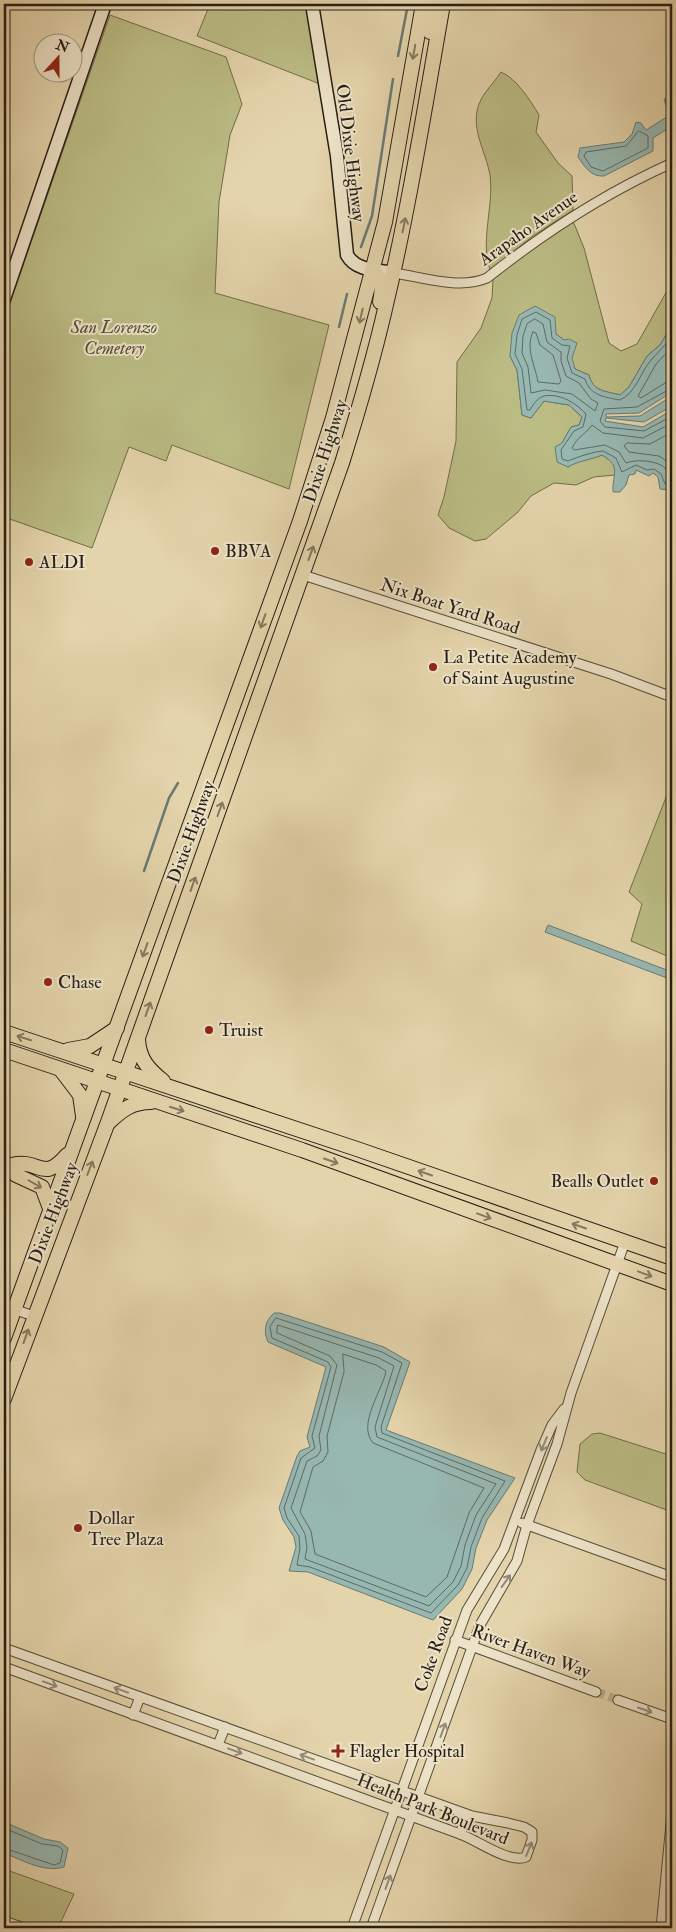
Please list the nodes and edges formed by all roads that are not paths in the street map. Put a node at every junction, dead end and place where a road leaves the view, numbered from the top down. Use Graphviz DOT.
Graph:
graph roads {
  1 [pos="105,4"];
  2 [pos="312,4"];
  3 [pos="423,4"];
  4 [pos="433,4"];
  5 [pos="443,4"];
  6 [pos="450,4"];
  7 [pos="432,65"];
  8 [pos="426,104"];
  9 [pos="672,163"];
  10 [pos="372,269"];
  11 [pos="394,273"];
  12 [pos="4,299"];
  13 [pos="325,445"];
  14 [pos="321,524"];
  15 [pos="286,574"];
  16 [pos="303,575"];
  17 [pos="274,589"];
  18 [pos="672,697"];
  19 [pos="247,732"];
  20 [pos="117,1028"];
  21 [pos="4,1032"];
  22 [pos="138,1036"];
  23 [pos="59,1049"];
  24 [pos="4,1050"];
  25 [pos="104,1064"];
  26 [pos="60,1070"];
  27 [pos="126,1071"];
  28 [pos="98,1082"];
  29 [pos="172,1087"];
  30 [pos="120,1089"];
  31 [pos="153,1102"];
  32 [pos="83,1121"];
  33 [pos="108,1122"];
  34 [pos="71,1149"];
  35 [pos="357,1149"];
  36 [pos="302,1150"];
  37 [pos="50,1210"];
  38 [pos="625,1242"];
  39 [pos="672,1258"];
  40 [pos="617,1264"];
  41 [pos="672,1284"];
  42 [pos="14,1309"];
  43 [pos="33,1316"];
  44 [pos="4,1338"];
  45 [pos="4,1398"];
  46 [pos="568,1402"];
  47 [pos="514,1520"];
  48 [pos="527,1525"];
  49 [pos="672,1577"];
  50 [pos="455,1640"];
  51 [pos="472,1647"];
  52 [pos="4,1648"];
  53 [pos="4,1667"];
  54 [pos="88,1678"];
  55 [pos="596,1692"];
  56 [pos="82,1695"];
  57 [pos="140,1697"];
  58 [pos="618,1700"];
  59 [pos="133,1715"];
  60 [pos="672,1719"];
  61 [pos="225,1727"];
  62 [pos="218,1745"];
  63 [pos="401,1791"];
  64 [pos="419,1798"];
  65 [pos="394,1809"];
  66 [pos="672,1813"];
  67 [pos="467,1815"];
  68 [pos="412,1816"];
  69 [pos="460,1834"];
  70 [pos="4,1921"];
  71 [pos="24,1928"];
  72 [pos="352,1928"];
  73 [pos="371,1928"];
  74 [pos="661,1928"];
  1 -- 12 [label="main road"];
  2 -- 10 [label="main road, Old Dixie Highway"];
  3 -- 10 [label="main road, Dixie Highway, one-way"];
  4 -- 7 [label="main road"];
  5 -- 7 [label="main road"];
  6 -- 8 [label="main road"];
  7 -- 8 [label="main road"];
  11 -- 8 [label="main road, Dixie Highway, one-way"];
  9 -- 11 [label="street, Arapaho Avenue"];
  10 -- 11 [label="main road, Old Dixie Highway"];
  10 -- 13 [label="main road, Dixie Highway, one-way"];
  10 -- 14 [label="main road"];
  11 -- 14 [label="main road, Dixie Highway"];
  13 -- 16 [label="main road"];
  13 -- 17 [label="main road, Dixie Highway"];
  16 -- 14 [label="main road, Dixie Highway, one-way"];
  15 -- 16 [label="main road"];
  15 -- 17 [label="main road"];
  15 -- 19 [label="main road"];
  16 -- 18 [label="street, Nix Boat Yard Road"];
  16 -- 19 [label="main road, Dixie Highway"];
  17 -- 20 [label="main road, Dixie Highway, one-way"];
  22 -- 19 [label="main road, Dixie Highway, one-way"];
  20 -- 23 [label="main road"];
  20 -- 25 [label="main road, Dixie Highway"];
  23 -- 21 [label="main road, one-way"];
  22 -- 27 [label="main road, Dixie Highway"];
  22 -- 29 [label="main road"];
  23 -- 25 [label="main road"];
  24 -- 26 [label="main road"];
  25 -- 27 [label="main road"];
  25 -- 28 [label="main road, Dixie Highway"];
  26 -- 28 [label="main road"];
  26 -- 32 [label="main road"];
  27 -- 29 [label="main road"];
  27 -- 30 [label="main road, Dixie Highway"];
  28 -- 30 [label="main road"];
  28 -- 32 [label="main road, Dixie Highway"];
  29 -- 35 [label="main road"];
  30 -- 31 [label="main road"];
  30 -- 33 [label="main road, Dixie Highway"];
  31 -- 33 [label="main road"];
  31 -- 36 [label="main road, one-way"];
  32 -- 34 [label="main road, Dixie Highway"];
  43 -- 33 [label="main road, Dixie Highway, one-way"];
  34 -- 37 [label="main road, Dixie Highway"];
  34 -- 37 [label="main road, one-way"];
  35 -- 36 [label="main road"];
  38 -- 35 [label="main road, one-way"];
  36 -- 40 [label="main road, one-way"];
  37 -- 42 [label="main road, Dixie Highway"];
  38 -- 39 [label="main road"];
  38 -- 40 [label="street, Coke Road"];
  40 -- 41 [label="main road, one-way"];
  40 -- 46 [label="street, Coke Road"];
  42 -- 43 [label="street"];
  42 -- 44 [label="main road, Dixie Highway"];
  45 -- 43 [label="main road, Dixie Highway, one-way"];
  46 -- 47 [label="street, Coke Road, one-way"];
  46 -- 48 [label="street, Coke Road"];
  47 -- 48 [label="street"];
  47 -- 50 [label="street, Coke Road"];
  48 -- 49 [label="street"];
  51 -- 48 [label="street, Coke Road, one-way"];
  50 -- 51 [label="street, River Haven Way"];
  50 -- 63 [label="street, Coke Road"];
  51 -- 55 [label="street, River Haven Way"];
  64 -- 51 [label="street, Coke Road, one-way"];
  52 -- 54 [label="street, Health Park Boulevard"];
  53 -- 56 [label="street, Health Park Boulevard, one-way"];
  54 -- 56 [label="street"];
  57 -- 54 [label="street, Health Park Boulevard, one-way"];
  56 -- 59 [label="street, Health Park Boulevard"];
  57 -- 59 [label="street"];
  57 -- 61 [label="street, Health Park Boulevard"];
  58 -- 60 [label="street, one-way"];
  59 -- 62 [label="street, Health Park Boulevard"];
  61 -- 62 [label="street"];
  63 -- 61 [label="street, Health Park Boulevard, one-way"];
  62 -- 65 [label="street, Health Park Boulevard, one-way"];
  63 -- 64 [label="street, Health Park Boulevard"];
  63 -- 65 [label="street, Coke Road"];
  64 -- 67 [label="street, Health Park Boulevard"];
  64 -- 68 [label="street, Coke Road"];
  65 -- 68 [label="street, Health Park Boulevard"];
  65 -- 72 [label="street, Coke Road"];
  66 -- 74 [label="street"];
  67 -- 69 [label="street"];
  69 -- 67 [label="street, Health Park Boulevard, one-way"];
  68 -- 69 [label="street, Health Park Boulevard"];
  73 -- 68 [label="street, Coke Road, one-way"];
  70 -- 71 [label="street"];
}
